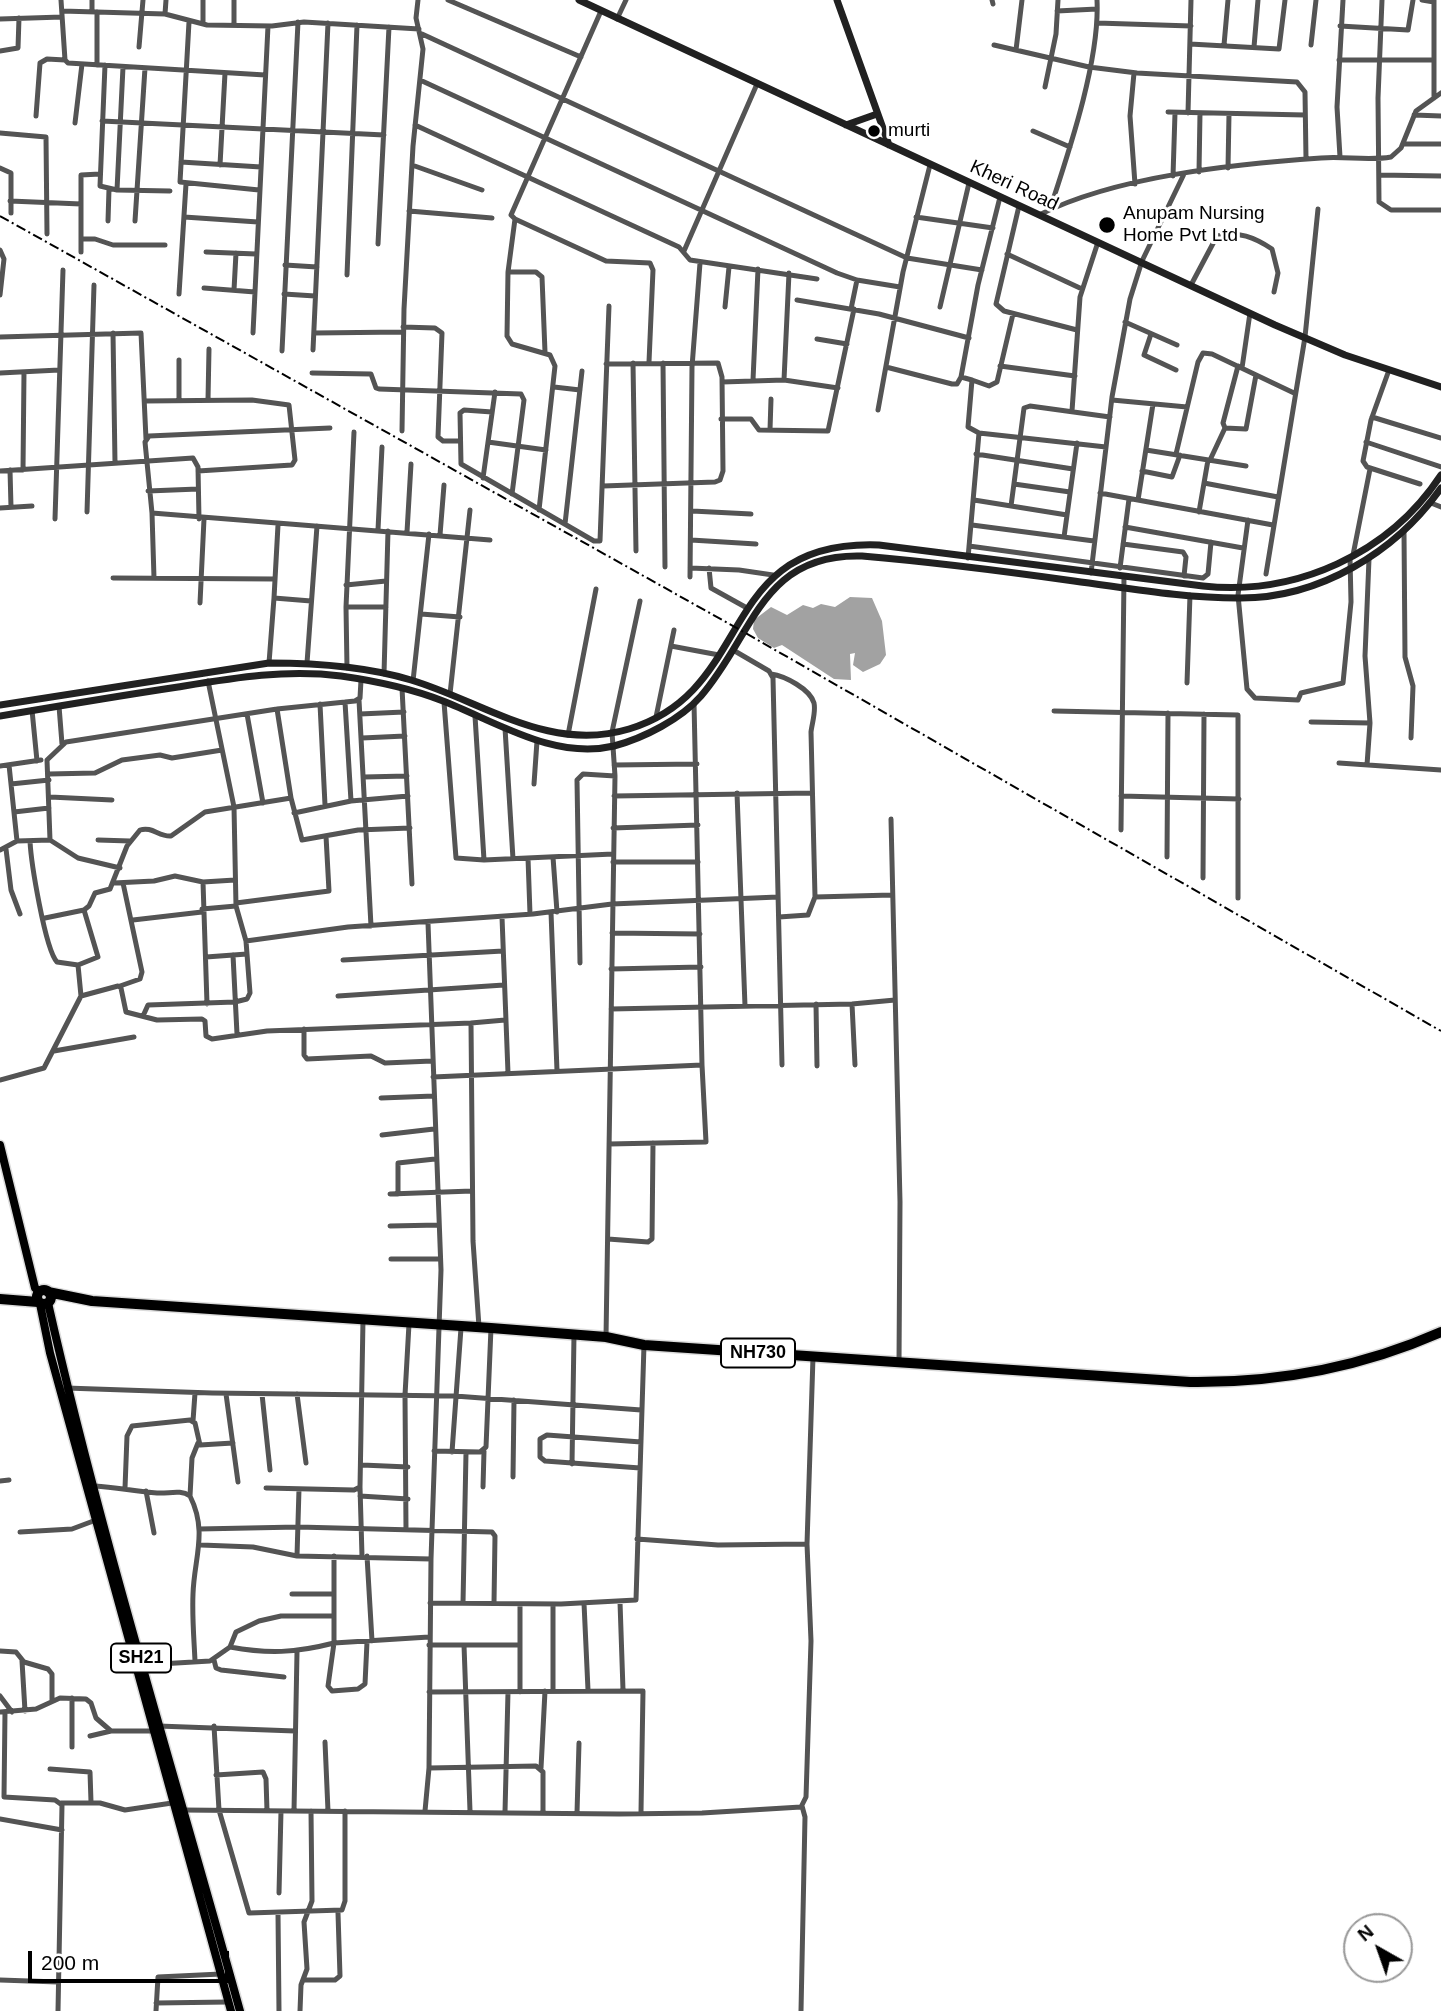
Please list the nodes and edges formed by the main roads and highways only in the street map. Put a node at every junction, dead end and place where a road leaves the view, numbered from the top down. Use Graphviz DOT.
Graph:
graph roads {
  1 [pos="0,1145"];
  2 [pos="44,1297"];
  3 [pos="5,1299"];
  4 [pos="1441,1332"];
  5 [pos="63,1388"];
  6 [pos="155,1729"];
  7 [pos="229,2007"];
  8 [pos="240,2011"];
  1 -- 2 [label="main road, SH21"];
  2 -- 3 [label="highway, NH730"];
  2 -- 4 [label="highway, NH730"];
  2 -- 5 [label="main road, SH21"];
  5 -- 6 [label="main road, SH21"];
  5 -- 6 [label="main road, SH21"];
  6 -- 7 [label="main road, SH21"];
  6 -- 8 [label="main road, SH21"];
}
